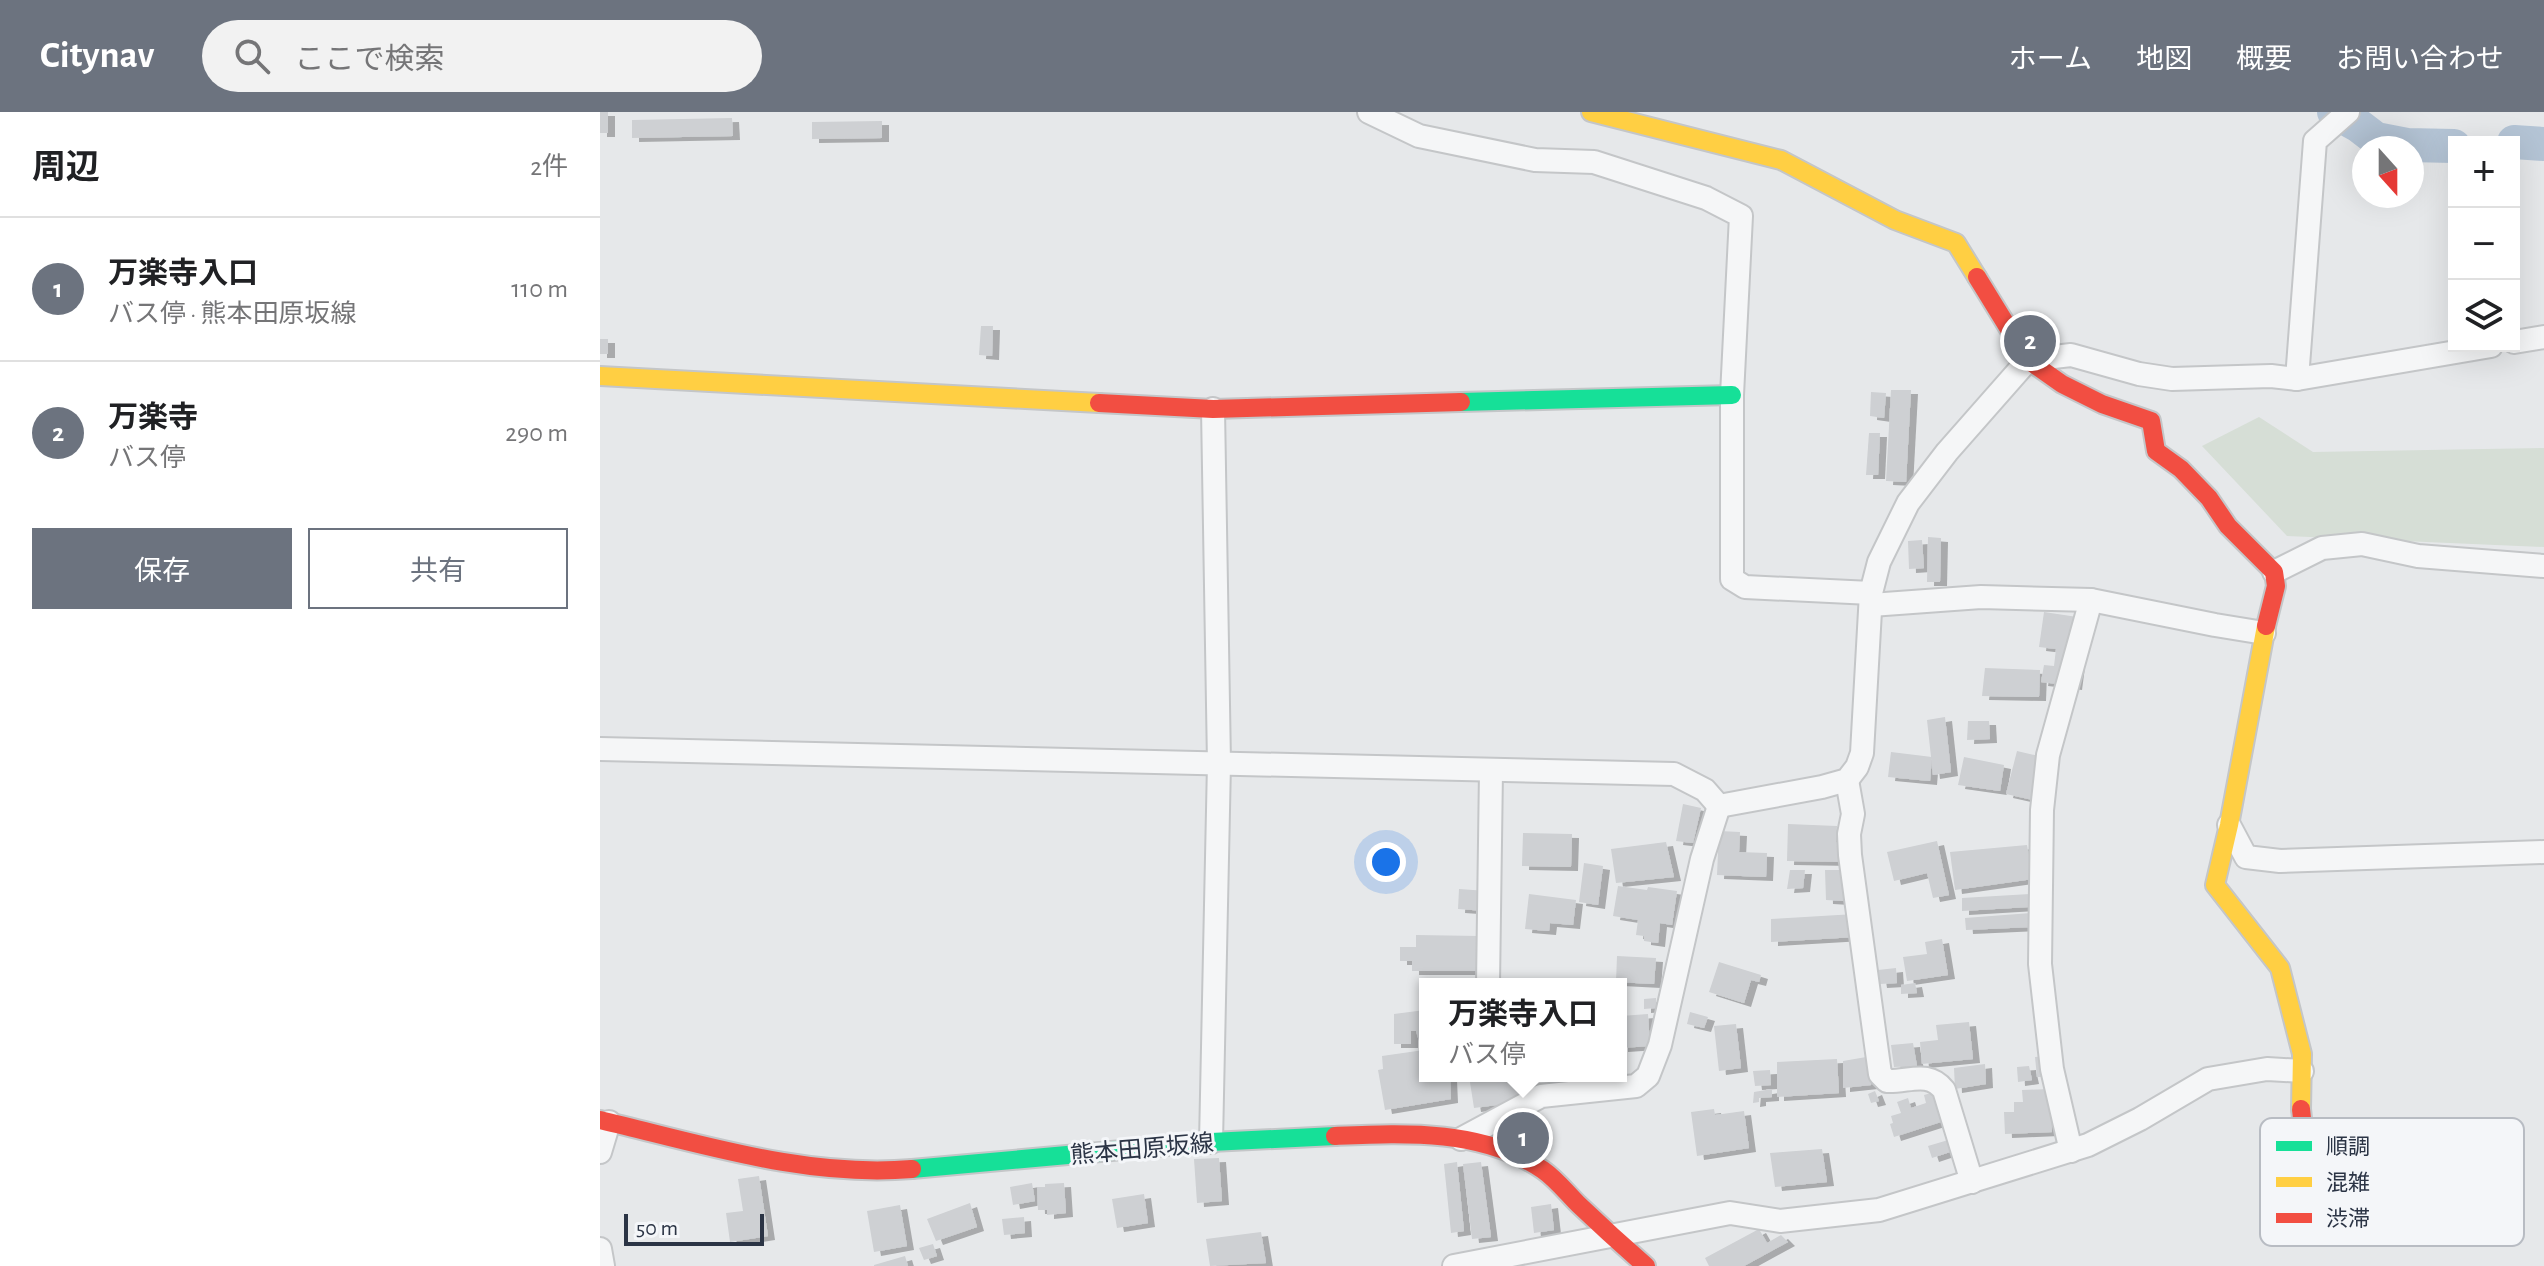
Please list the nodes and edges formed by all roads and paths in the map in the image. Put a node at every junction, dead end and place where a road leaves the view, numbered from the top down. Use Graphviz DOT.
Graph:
graph roads {
  1 [pos="1369,112"];
  2 [pos="1591,112"];
  3 [pos="2347,113"];
  4 [pos="2544,337"];
  5 [pos="2520,341"];
  6 [pos="2456,352"];
  7 [pos="2028,360"];
  8 [pos="600,376"];
  9 [pos="2297,379"];
  10 [pos="1732,395"];
  11 [pos="1213,409"];
  12 [pos="2544,566"];
  13 [pos="2274,572"];
  14 [pos="1871,599"];
  15 [pos="2091,600"];
  16 [pos="2264,633"];
  17 [pos="600,749"];
  18 [pos="1219,763"];
  19 [pos="1491,771"];
  20 [pos="1847,780"];
  21 [pos="1719,806"];
  22 [pos="2229,825"];
  23 [pos="2544,852"];
  24 [pos="1488,978"];
  25 [pos="2302,1071"];
  26 [pos="1536,1086"];
  27 [pos="2301,1118"];
  28 [pos="604,1121"];
  29 [pos="1461,1139"];
  30 [pos="1211,1142"];
  31 [pos="2071,1151"];
  32 [pos="600,1152"];
  33 [pos="1972,1182"];
  34 [pos="1610,1235"];
  35 [pos="600,1249"];
  36 [pos="603,1266"];
  37 [pos="1454,1266"];
  38 [pos="1646,1266"];
  1 -- 10 [label="street"];
  2 -- 7 [label="street"];
  3 -- 9 [label="street"];
  4 -- 5 [label="street"];
  6 -- 9 [label="street"];
  7 -- 9 [label="street"];
  7 -- 13 [label="street"];
  7 -- 14 [label="street"];
  8 -- 11 [label="street"];
  10 -- 11 [label="street"];
  10 -- 14 [label="street"];
  11 -- 18 [label="street"];
  12 -- 13 [label="street"];
  13 -- 16 [label="street"];
  14 -- 15 [label="street"];
  14 -- 20 [label="street"];
  15 -- 16 [label="street"];
  15 -- 31 [label="street"];
  16 -- 22 [label="street"];
  17 -- 18 [label="street"];
  18 -- 19 [label="street"];
  18 -- 30 [label="street"];
  19 -- 21 [label="street"];
  19 -- 24 [label="street"];
  20 -- 21 [label="street"];
  20 -- 33 [label="street"];
  21 -- 26 [label="street"];
  22 -- 23 [label="street"];
  22 -- 25 [label="street"];
  25 -- 27 [label="street"];
  25 -- 31 [label="street"];
  26 -- 29 [label="street"];
  28 -- 30 [label="street, 熊本田原坂線"];
  28 -- 32 [label="street"];
  29 -- 30 [label="street, 熊本田原坂線"];
  29 -- 34 [label="street, 熊本田原坂線"];
  31 -- 33 [label="street"];
  33 -- 34 [label="street"];
  34 -- 37 [label="street"];
  34 -- 38 [label="street, 熊本田原坂線"];
  35 -- 36 [label="street"];
}
